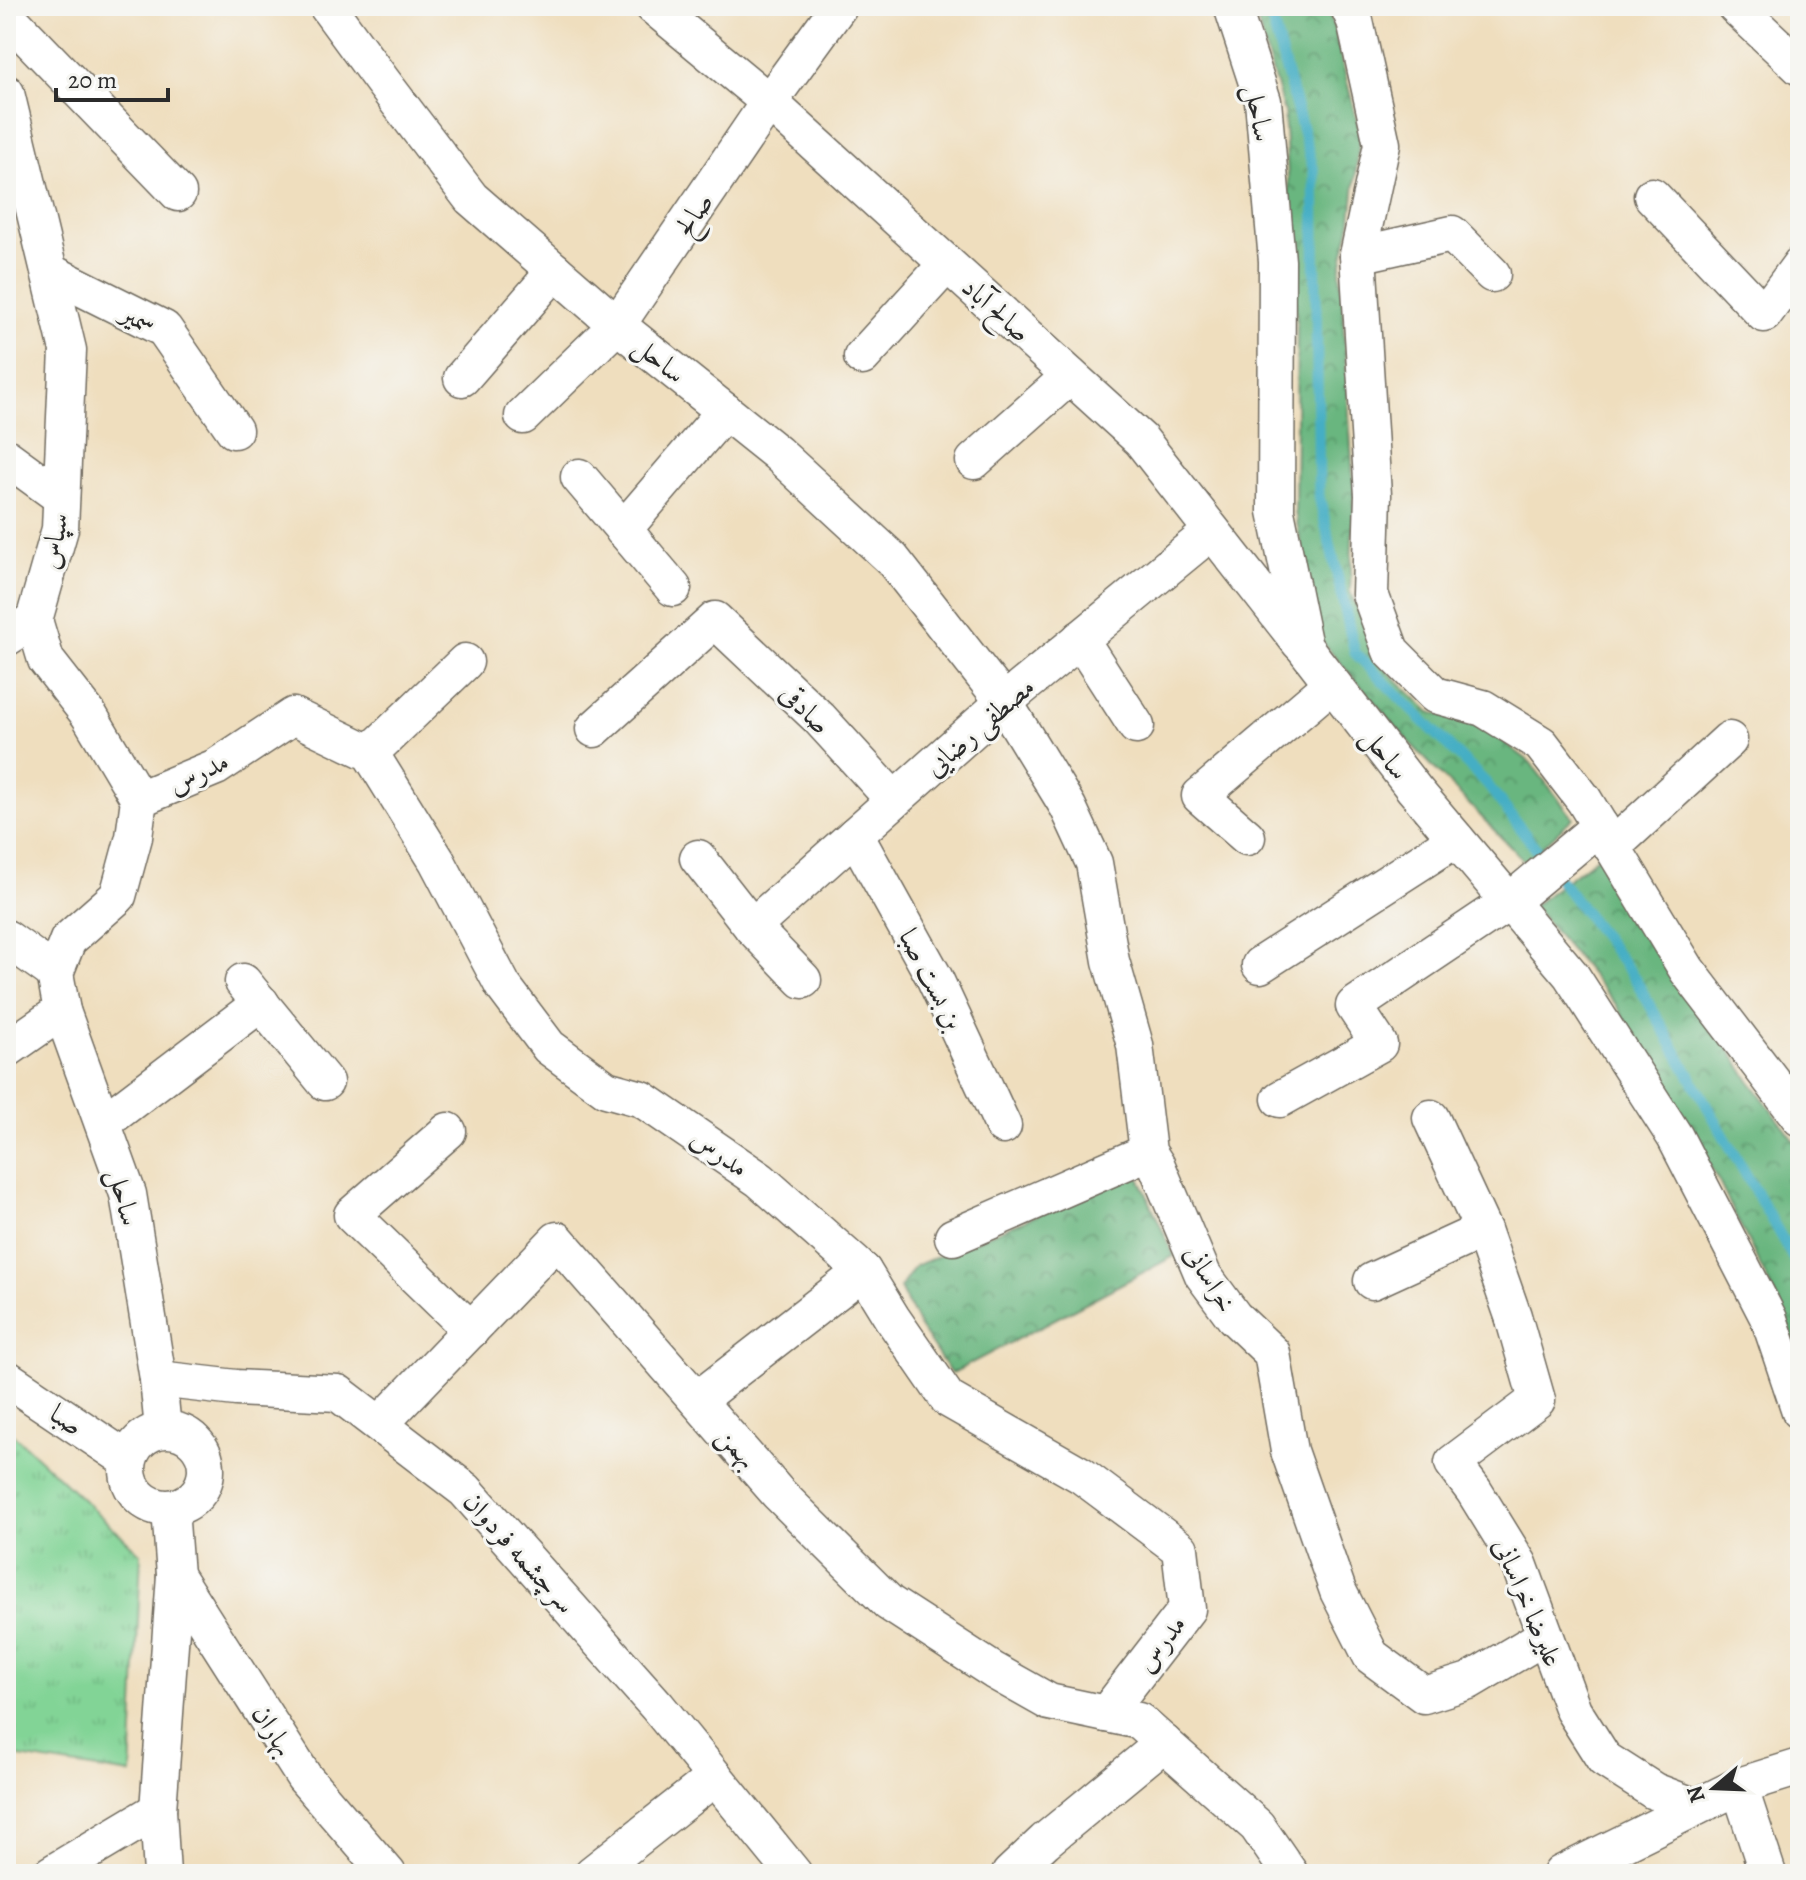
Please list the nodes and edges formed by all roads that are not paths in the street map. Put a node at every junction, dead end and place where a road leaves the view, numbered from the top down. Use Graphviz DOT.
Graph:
graph roads {
  1 [pos="327,6"];
  2 [pos="653,6"];
  3 [pos="839,6"];
  4 [pos="1232,6"];
  5 [pos="1348,6"];
  6 [pos="1735,6"];
  7 [pos="6,15"];
  8 [pos="1800,67"];
  9 [pos="6,93"];
  10 [pos="769,102"];
  11 [pos="178,193"];
  12 [pos="1652,196"];
  13 [pos="1358,255"];
  14 [pos="947,264"];
  15 [pos="1800,265"];
  16 [pos="555,271"];
  17 [pos="50,272"];
  18 [pos="1492,274"];
  19 [pos="617,325"];
  20 [pos="862,357"];
  21 [pos="1070,376"];
  22 [pos="462,378"];
  23 [pos="725,411"];
  24 [pos="523,416"];
  25 [pos="234,430"];
  26 [pos="6,457"];
  27 [pos="974,461"];
  28 [pos="579,477"];
  29 [pos="61,497"];
  30 [pos="623,530"];
  31 [pos="1212,531"];
  32 [pos="673,588"];
  33 [pos="20,629"];
  34 [pos="1080,639"];
  35 [pos="1304,647"];
  36 [pos="465,662"];
  37 [pos="1332,684"];
  38 [pos="1004,702"];
  39 [pos="1136,726"];
  40 [pos="594,729"];
  41 [pos="1729,740"];
  42 [pos="370,753"];
  43 [pos="139,799"];
  44 [pos="894,800"];
  45 [pos="855,835"];
  46 [pos="1247,837"];
  47 [pos="1606,837"];
  48 [pos="1456,839"];
  49 [pos="698,858"];
  50 [pos="1509,902"];
  51 [pos="752,927"];
  52 [pos="6,938"];
  53 [pos="1260,965"];
  54 [pos="55,973"];
  55 [pos="803,980"];
  56 [pos="62,1011"];
  57 [pos="6,1050"];
  58 [pos="325,1082"];
  59 [pos="1280,1099"];
  60 [pos="1431,1118"];
  61 [pos="1800,1118"];
  62 [pos="103,1123"];
  63 [pos="1003,1126"];
  64 [pos="448,1131"];
  65 [pos="1148,1152"];
  66 [pos="1483,1230"];
  67 [pos="953,1237"];
  68 [pos="863,1271"];
  69 [pos="1372,1281"];
  70 [pos="471,1330"];
  71 [pos="6,1378"];
  72 [pos="158,1379"];
  73 [pos="697,1400"];
  74 [pos="1800,1411"];
  75 [pos="380,1424"];
  76 [pos="163,1429"];
  77 [pos="128,1460"];
  78 [pos="170,1509"];
  79 [pos="175,1575"];
  80 [pos="1545,1636"];
  81 [pos="1106,1714"];
  82 [pos="1164,1743"];
  83 [pos="1800,1767"];
  84 [pos="715,1777"];
  85 [pos="1739,1786"];
  86 [pos="1696,1807"];
  87 [pos="158,1810"];
  88 [pos="51,1874"];
  89 [pos="162,1874"];
  90 [pos="388,1874"];
  91 [pos="592,1874"];
  92 [pos="794,1874"];
  93 [pos="1010,1874"];
  94 [pos="1290,1874"];
  95 [pos="1561,1874"];
  96 [pos="1768,1874"];
  1 -- 16 [label="street, ساحل"];
  2 -- 10 [label="street, صالح آباد"];
  3 -- 10 [label="street, صالح"];
  4 -- 35 [label="street, ساحل"];
  5 -- 13 [label="street"];
  6 -- 8 [label="street"];
  7 -- 11 [label="street"];
  9 -- 17 [label="street, سپاس"];
  10 -- 14 [label="street, صالح آباد"];
  10 -- 19 [label="street, صالح"];
  12 -- 15 [label="street"];
  13 -- 18 [label="street"];
  13 -- 47 [label="street"];
  14 -- 20 [label="street"];
  14 -- 21 [label="street, صالح آباد"];
  16 -- 19 [label="street, ساحل"];
  16 -- 22 [label="street"];
  17 -- 25 [label="street, سمیر"];
  17 -- 29 [label="street, سپاس"];
  19 -- 23 [label="street, ساحل"];
  19 -- 24 [label="street, صالح"];
  21 -- 27 [label="street"];
  21 -- 31 [label="street, صالح آباد"];
  23 -- 30 [label="street"];
  23 -- 38 [label="street, ساحل"];
  26 -- 29 [label="street"];
  28 -- 30 [label="street"];
  29 -- 33 [label="street, سپاس"];
  30 -- 32 [label="street"];
  31 -- 34 [label="street, مصطفی رضایی"];
  31 -- 35 [label="street, صالح آباد"];
  33 -- 43 [label="street, سپاس"];
  34 -- 38 [label="street, مصطفی رضایی"];
  34 -- 39 [label="street"];
  35 -- 37 [label="street, ساحل"];
  36 -- 42 [label="street"];
  37 -- 46 [label="street"];
  37 -- 48 [label="street, ساحل"];
  38 -- 44 [label="street, مصطفی رضایی"];
  38 -- 65 [label="street, خراسانی"];
  40 -- 44 [label="street, صادقی"];
  41 -- 47 [label="street"];
  42 -- 43 [label="street, مدرس"];
  42 -- 68 [label="street, مدرس"];
  43 -- 54 [label="street"];
  44 -- 45 [label="street, مصطفی رضایی"];
  45 -- 51 [label="street, مصطفی رضایی"];
  45 -- 63 [label="street, بن بست صبا"];
  47 -- 50 [label="street"];
  47 -- 61 [label="street"];
  48 -- 50 [label="street, ساحل"];
  48 -- 53 [label="street"];
  49 -- 51 [label="street"];
  50 -- 59 [label="street"];
  50 -- 74 [label="street, ساحل"];
  51 -- 55 [label="street"];
  52 -- 54 [label="street"];
  54 -- 56 [label="street, ساحل"];
  56 -- 57 [label="street"];
  56 -- 62 [label="street, ساحل"];
  58 -- 62 [label="street"];
  60 -- 66 [label="street, علیرضا خراسانی"];
  62 -- 72 [label="street, ساحل"];
  64 -- 70 [label="street"];
  65 -- 67 [label="street"];
  65 -- 80 [label="street, خراسانی"];
  66 -- 69 [label="street"];
  66 -- 80 [label="street, علیرضا خراسانی"];
  68 -- 73 [label="street"];
  68 -- 81 [label="street, مدرس"];
  70 -- 73 [label="street, بهمن"];
  70 -- 75 [label="street, بهمن"];
  71 -- 77 [label="street, صبا"];
  72 -- 75 [label="street, سرچشمه فردوان"];
  72 -- 76 [label="street, ساحل"];
  73 -- 81 [label="street, بهمن"];
  75 -- 84 [label="street, سرچشمه فردوان"];
  76 -- 77 [label="street"];
  76 -- 78 [label="street"];
  77 -- 78 [label="street"];
  78 -- 79 [label="street"];
  79 -- 87 [label="street"];
  79 -- 90 [label="street, بهاران"];
  80 -- 86 [label="street, علیرضا خراسانی"];
  81 -- 82 [label="street, بهمن"];
  82 -- 93 [label="street"];
  82 -- 94 [label="street, بهمن"];
  83 -- 85 [label="street"];
  84 -- 91 [label="street"];
  84 -- 92 [label="street, سرچشمه فردوان"];
  85 -- 86 [label="street"];
  85 -- 96 [label="street"];
  86 -- 95 [label="street"];
  87 -- 88 [label="street"];
  87 -- 89 [label="street"];
}
